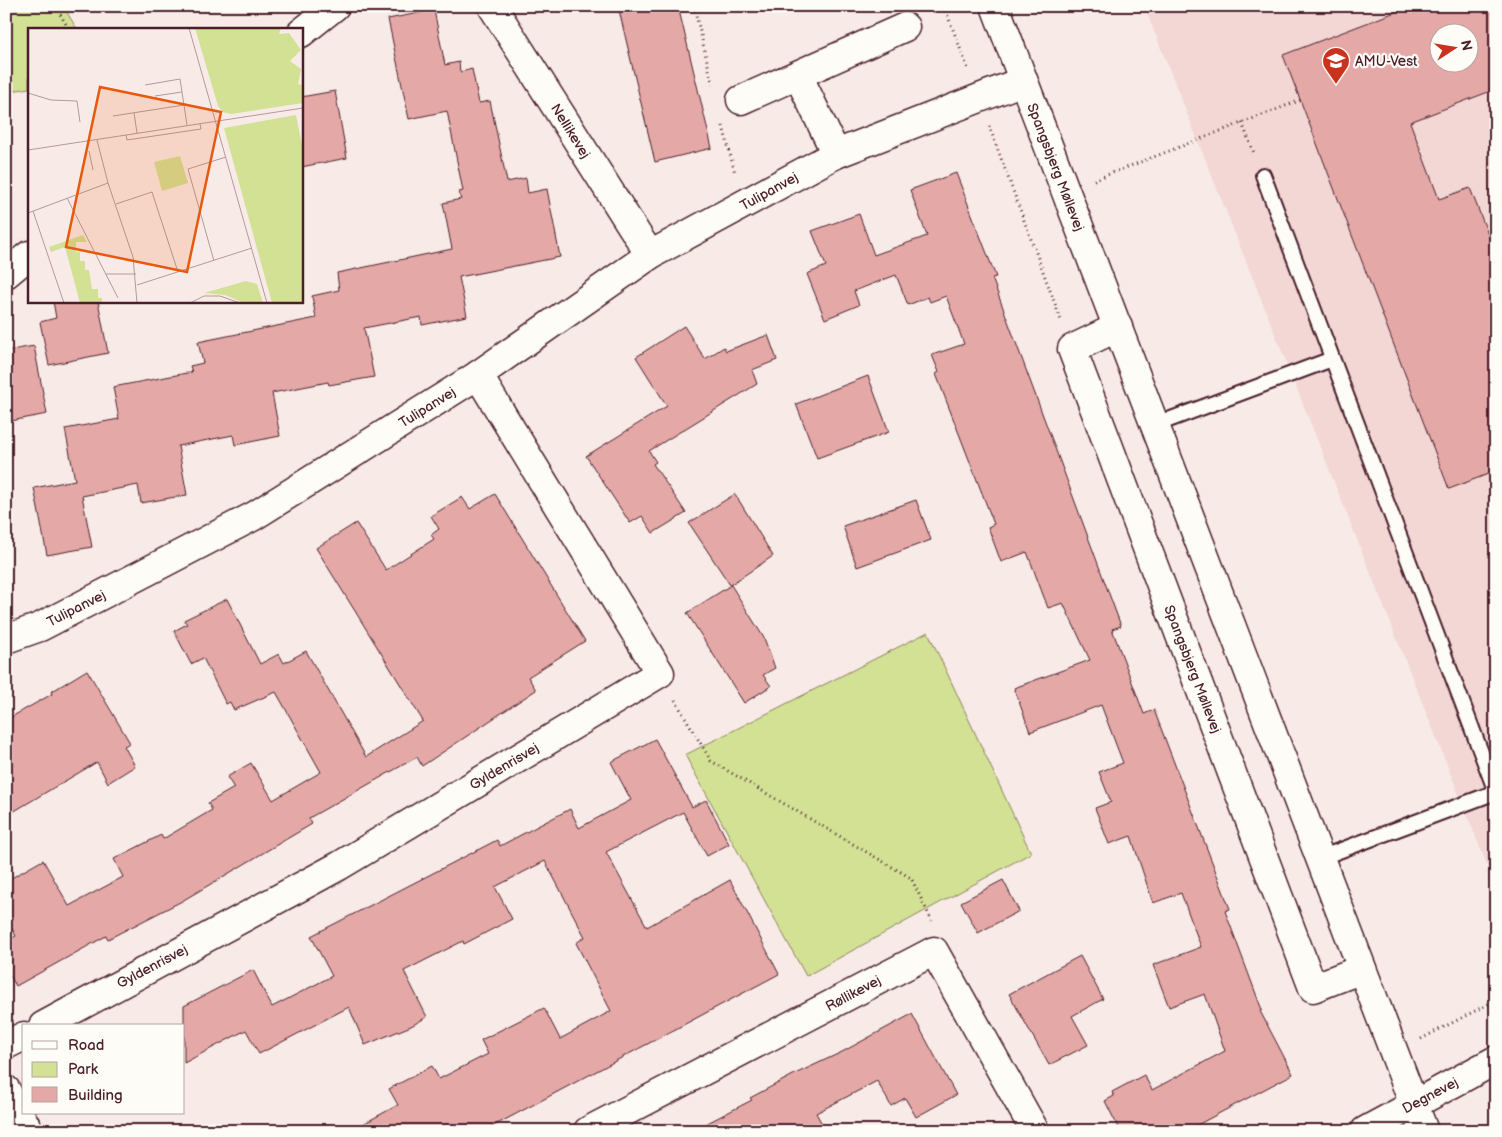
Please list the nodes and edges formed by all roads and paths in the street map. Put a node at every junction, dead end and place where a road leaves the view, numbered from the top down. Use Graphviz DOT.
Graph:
graph roads {
  1 [pos="54,6"];
  2 [pos="335,6"];
  3 [pos="492,6"];
  4 [pos="794,6"];
  5 [pos="798,6"];
  6 [pos="944,6"];
  7 [pos="995,6"];
  8 [pos="904,27"];
  9 [pos="68,28"];
  10 [pos="302,32"];
  11 [pos="798,75"];
  12 [pos="1023,80"];
  13 [pos="979,98"];
  14 [pos="741,100"];
  15 [pos="1301,100"];
  16 [pos="1242,123"];
  17 [pos="836,154"];
  18 [pos="1263,174"];
  19 [pos="1066,191"];
  20 [pos="28,256"];
  21 [pos="650,256"];
  22 [pos="6,274"];
  23 [pos="1118,327"];
  24 [pos="1072,349"];
  25 [pos="1332,359"];
  26 [pos="478,375"];
  27 [pos="1155,426"];
  28 [pos="6,640"];
  29 [pos="660,673"];
  30 [pos="1496,792"];
  31 [pos="1320,858"];
  32 [pos="934,951"];
  33 [pos="1362,969"];
  34 [pos="1496,1000"];
  35 [pos="47,1024"];
  36 [pos="22,1037"];
  37 [pos="6,1045"];
  38 [pos="1394,1053"];
  39 [pos="1496,1060"];
  40 [pos="6,1090"];
  41 [pos="1414,1104"];
  42 [pos="29,1131"];
  43 [pos="588,1131"];
  44 [pos="1036,1131"];
  45 [pos="1364,1131"];
  46 [pos="1424,1131"];
  1 -- 9 [label="path"];
  2 -- 10 [label="street"];
  3 -- 21 [label="street, Nellikevej"];
  4 -- 5 [label="path"];
  6 -- 13 [label="path"];
  7 -- 12 [label="street, Spangsbjerg Møllevej"];
  8 -- 11 [label="street"];
  11 -- 14 [label="street"];
  11 -- 17 [label="street"];
  12 -- 13 [label="street, Tulipanvej"];
  12 -- 19 [label="street, Spangsbjerg Møllevej"];
  13 -- 17 [label="street, Tulipanvej"];
  13 -- 24 [label="path"];
  15 -- 16 [label="path"];
  16 -- 18 [label="path"];
  16 -- 19 [label="path"];
  17 -- 21 [label="street, Tulipanvej"];
  18 -- 25 [label="lane"];
  19 -- 23 [label="street, Spangsbjerg Møllevej"];
  20 -- 22 [label="street"];
  21 -- 26 [label="street, Tulipanvej"];
  23 -- 24 [label="street"];
  23 -- 27 [label="street, Spangsbjerg Møllevej"];
  24 -- 33 [label="street, Spangsbjerg Møllevej"];
  25 -- 27 [label="lane"];
  25 -- 30 [label="lane"];
  26 -- 28 [label="street, Tulipanvej"];
  26 -- 29 [label="street"];
  27 -- 31 [label="street, Spangsbjerg Møllevej"];
  29 -- 32 [label="path"];
  29 -- 35 [label="street, Gyldenrisvej"];
  30 -- 31 [label="lane"];
  31 -- 33 [label="street, Spangsbjerg Møllevej"];
  32 -- 43 [label="street, Røllikevej"];
  32 -- 44 [label="street"];
  33 -- 38 [label="street, Spangsbjerg Møllevej"];
  34 -- 38 [label="path"];
  36 -- 37 [label="street"];
  38 -- 41 [label="street, Spangsbjerg Møllevej"];
  39 -- 41 [label="street, Degnevej"];
  40 -- 42 [label="street"];
  41 -- 45 [label="street, Degnevej"];
  41 -- 46 [label="street, Spangsbjerg Møllevej"];
}
